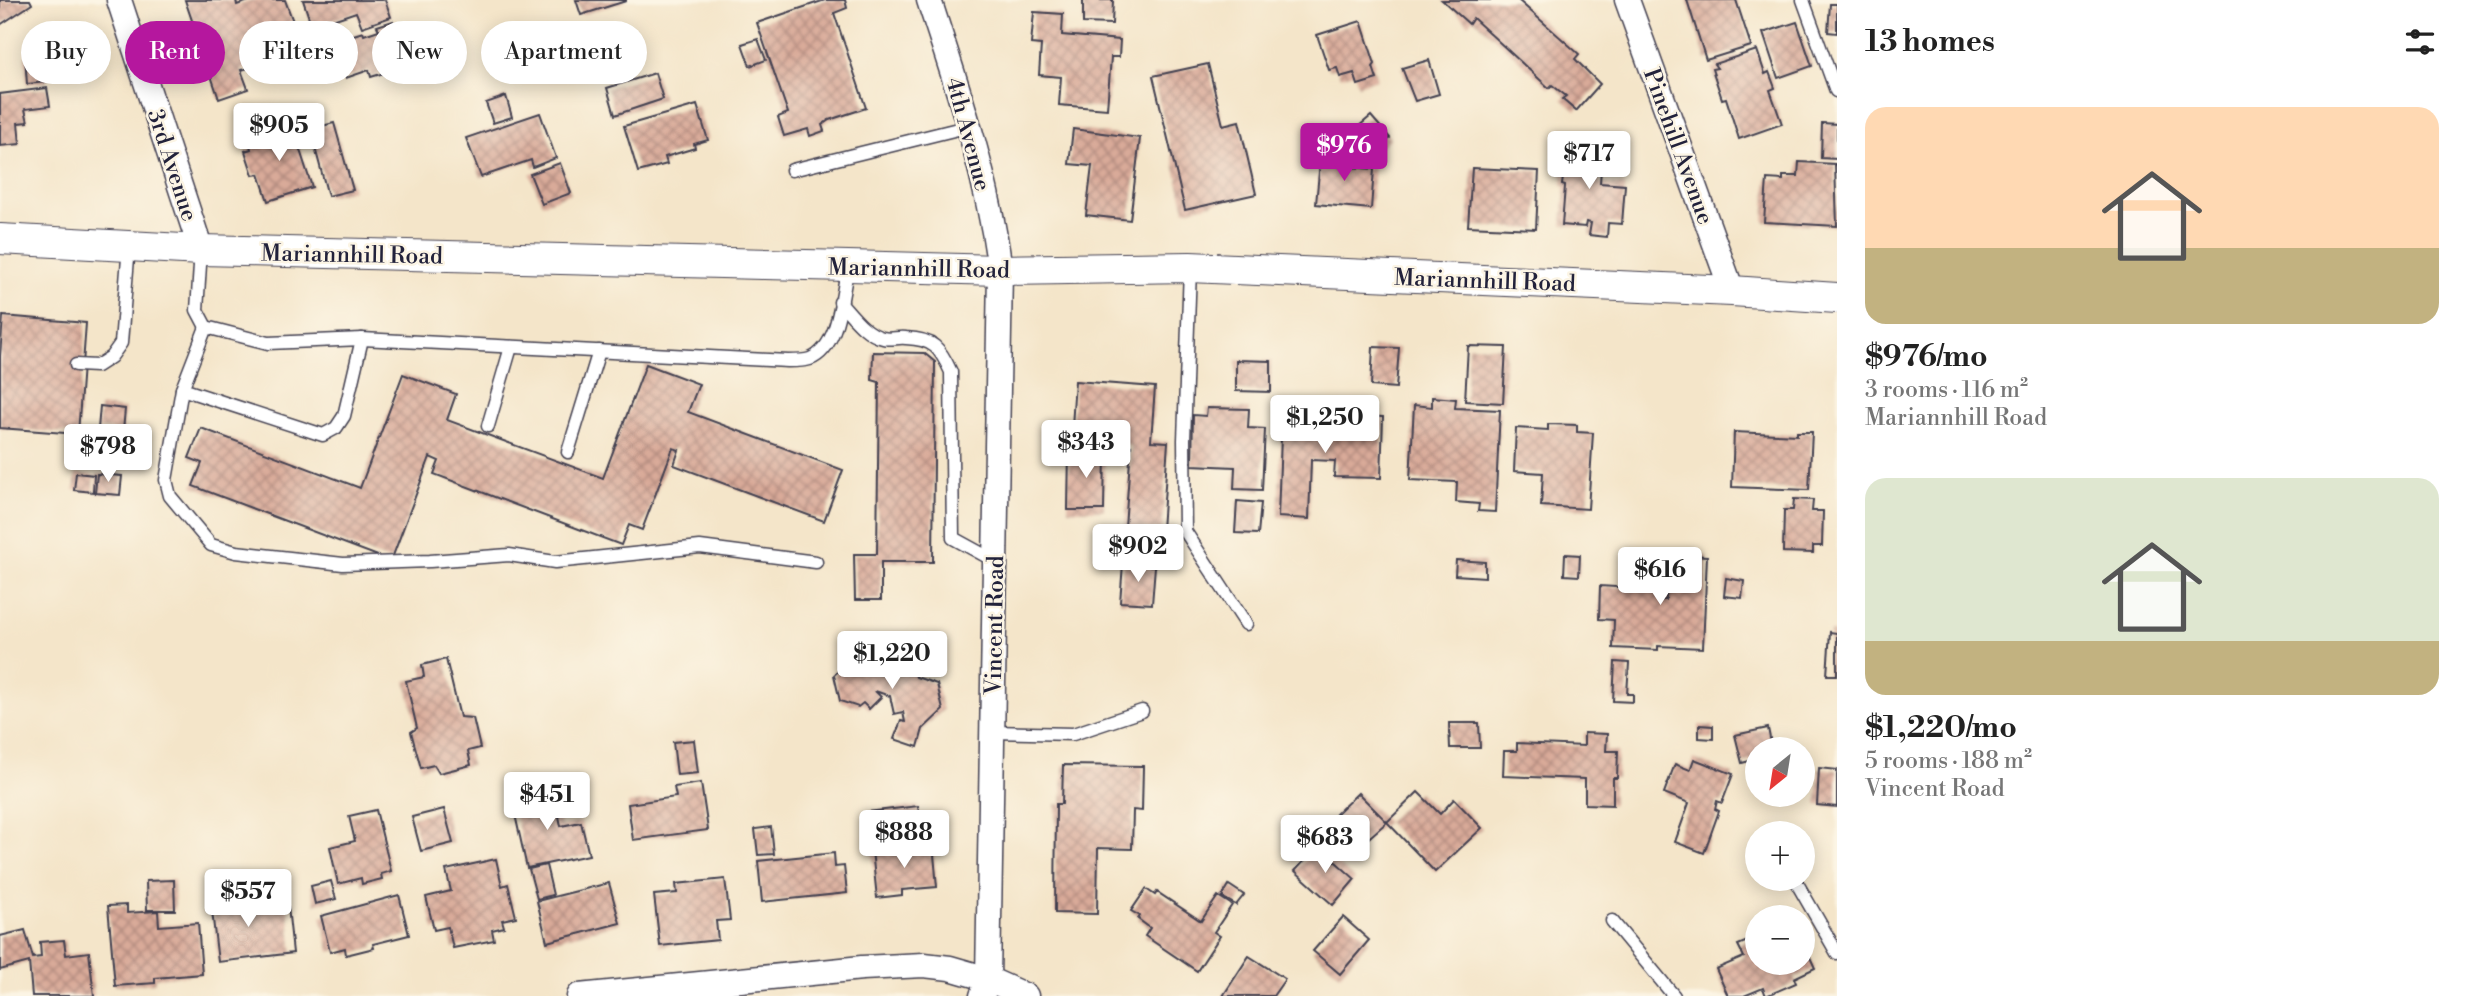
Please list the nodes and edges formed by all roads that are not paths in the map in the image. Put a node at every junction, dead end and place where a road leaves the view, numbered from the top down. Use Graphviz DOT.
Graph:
graph roads {
  1 [pos="119,0"];
  2 [pos="929,0"];
  3 [pos="1627,0"];
  4 [pos="1803,0"];
  5 [pos="1836,91"];
  6 [pos="970,126"];
  7 [pos="792,170"];
  8 [pos="0,239"];
  9 [pos="129,246"];
  10 [pos="201,250"];
  11 [pos="848,266"];
  12 [pos="1190,267"];
  13 [pos="1000,270"];
  14 [pos="1732,291"];
  15 [pos="1837,298"];
  16 [pos="840,302"];
  17 [pos="206,327"];
  18 [pos="362,339"];
  19 [pos="511,347"];
  20 [pos="599,351"];
  21 [pos="76,365"];
  22 [pos="182,389"];
  23 [pos="488,426"];
  24 [pos="568,452"];
  25 [pos="995,561"];
  26 [pos="816,562"];
  27 [pos="1246,624"];
  28 [pos="1142,711"];
  29 [pos="992,732"];
  30 [pos="1801,891"];
  31 [pos="1612,921"];
  32 [pos="1837,953"];
  33 [pos="985,988"];
  34 [pos="579,996"];
  35 [pos="1026,996"];
  36 [pos="1674,996"];
  1 -- 10 [label="street, 3rd Avenue"];
  2 -- 6 [label="street, 4th Avenue"];
  3 -- 14 [label="street, Pinehill Avenue"];
  4 -- 5 [label="lane"];
  6 -- 7 [label="lane"];
  6 -- 13 [label="street, 4th Avenue"];
  8 -- 9 [label="street, Mariannhill Road"];
  9 -- 10 [label="street, Mariannhill Road"];
  9 -- 21 [label="lane"];
  10 -- 11 [label="street, Mariannhill Road"];
  10 -- 17 [label="lane"];
  11 -- 13 [label="street, Mariannhill Road"];
  11 -- 16 [label="lane"];
  12 -- 13 [label="street, Mariannhill Road"];
  12 -- 14 [label="street, Mariannhill Road"];
  12 -- 27 [label="lane"];
  13 -- 25 [label="street, Vincent Road"];
  14 -- 15 [label="street, Mariannhill Road"];
  16 -- 20 [label="lane"];
  16 -- 25 [label="lane"];
  17 -- 18 [label="lane"];
  17 -- 22 [label="lane"];
  18 -- 19 [label="lane"];
  18 -- 22 [label="lane"];
  19 -- 20 [label="lane"];
  19 -- 23 [label="lane"];
  20 -- 24 [label="lane"];
  22 -- 26 [label="lane"];
  25 -- 29 [label="street, Vincent Road"];
  28 -- 29 [label="lane"];
  29 -- 33 [label="street, Vincent Road"];
  30 -- 32 [label="lane"];
  31 -- 36 [label="lane"];
  33 -- 34 [label="street"];
  33 -- 35 [label="street"];
}
